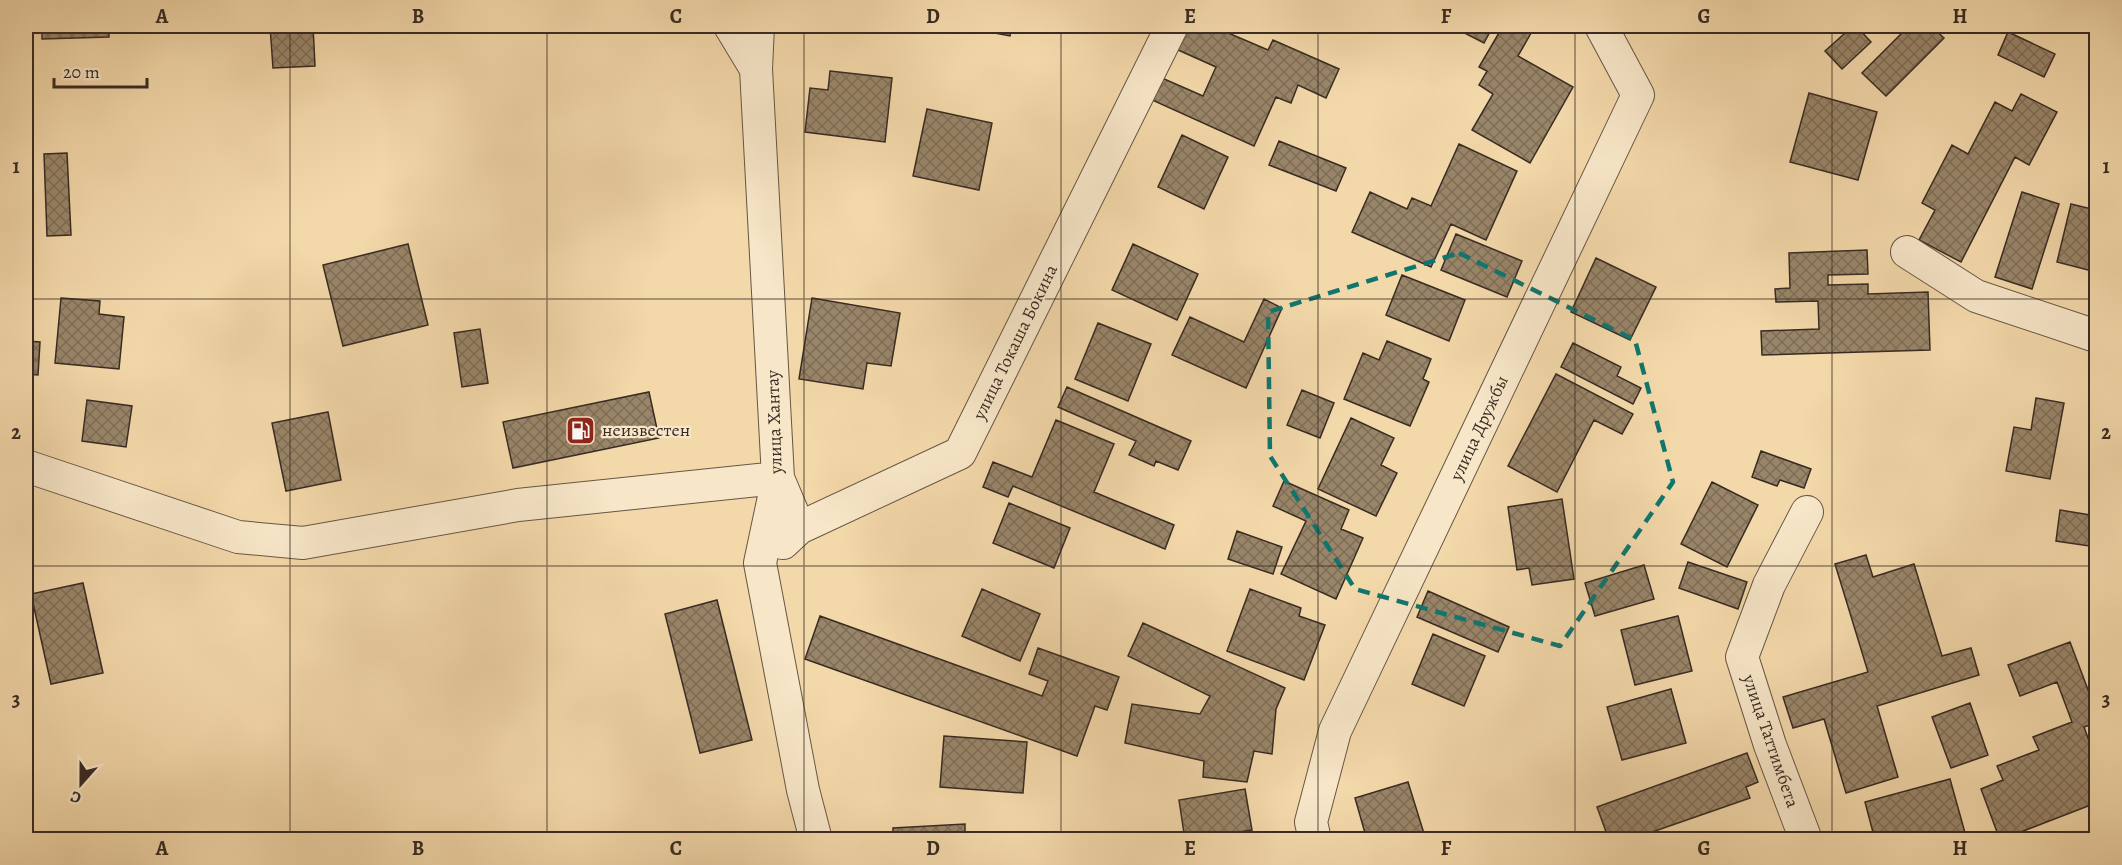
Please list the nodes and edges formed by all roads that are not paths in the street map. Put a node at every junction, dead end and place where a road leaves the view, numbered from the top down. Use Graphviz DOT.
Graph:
graph roads {
  1 [pos="730,26"];
  2 [pos="758,26"];
  3 [pos="1172,26"];
  4 [pos="1601,26"];
  5 [pos="756,69"];
  6 [pos="1907,252"];
  7 [pos="2097,336"];
  8 [pos="26,466"];
  9 [pos="777,478"];
  10 [pos="1807,512"];
  11 [pos="799,528"];
  12 [pos="760,563"];
  13 [pos="816,840"];
  14 [pos="1315,840"];
  15 [pos="1806,840"];
  1 -- 5 [label="street"];
  2 -- 5 [label="street, улица Хантау"];
  3 -- 11 [label="street, улица Токаша Бокина"];
  4 -- 14 [label="street, улица Дружбы"];
  5 -- 9 [label="street, улица Хантау"];
  6 -- 7 [label="street"];
  8 -- 9 [label="street"];
  9 -- 11 [label="street"];
  9 -- 12 [label="street, улица Хантау"];
  10 -- 15 [label="street, улица Таттимбета"];
  11 -- 12 [label="street, улица Токаша Бокина"];
  12 -- 13 [label="street, улица Хантау"];
}
